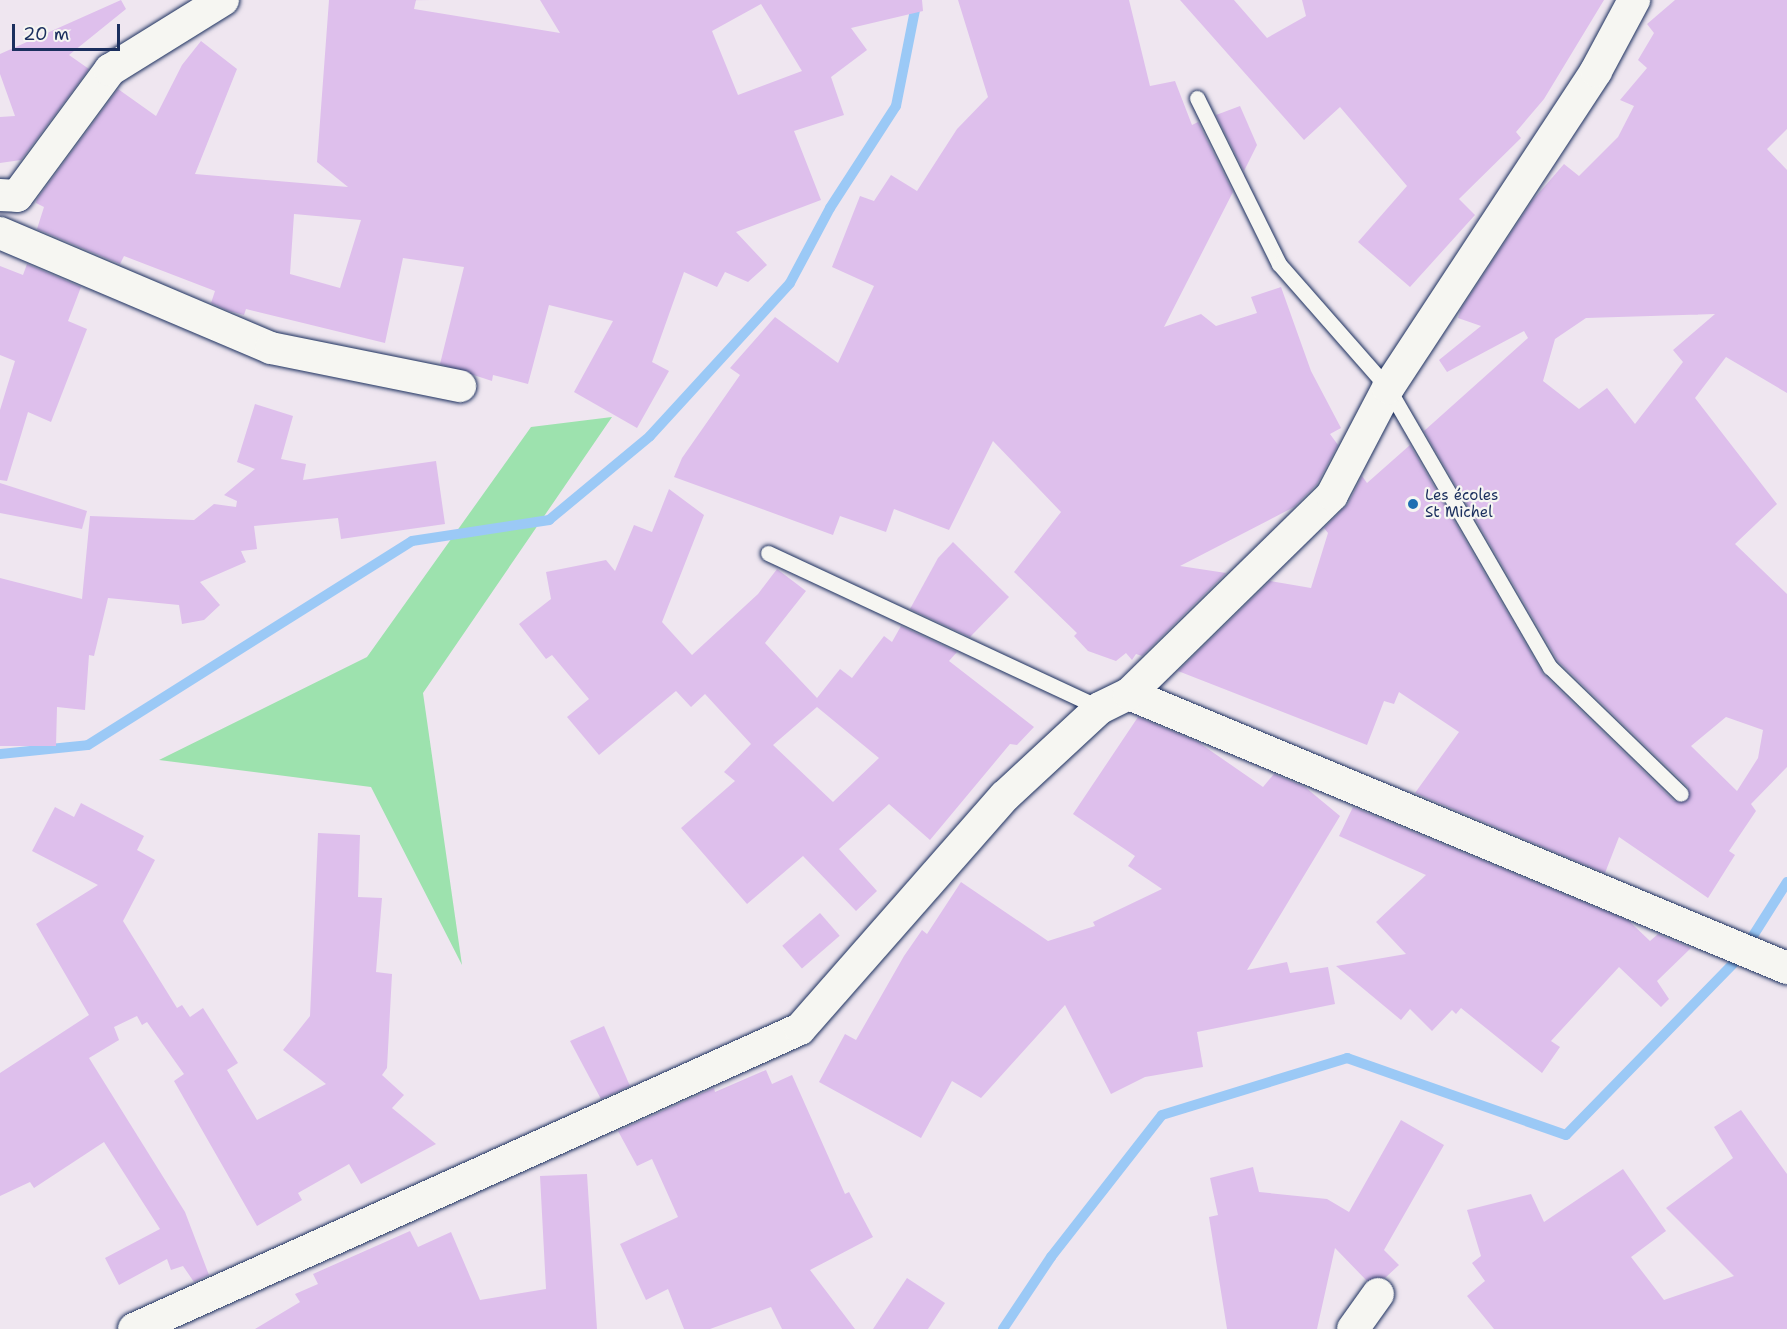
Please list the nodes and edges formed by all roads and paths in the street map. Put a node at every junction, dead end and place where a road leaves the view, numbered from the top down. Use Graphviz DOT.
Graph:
graph roads {
  1 [pos="223,0"];
  2 [pos="1634,0"];
  3 [pos="1197,98"];
  4 [pos="0,195"];
  5 [pos="0,233"];
  6 [pos="460,386"];
  7 [pos="1388,388"];
  8 [pos="768,553"];
  9 [pos="1129,694"];
  10 [pos="1100,708"];
  11 [pos="1680,794"];
  12 [pos="1787,968"];
  13 [pos="1378,1294"];
  14 [pos="134,1329"];
  15 [pos="1353,1329"];
  1 -- 4 [label="street"];
  2 -- 7 [label="street"];
  3 -- 7 [label="lane"];
  5 -- 6 [label="street"];
  7 -- 9 [label="street"];
  7 -- 11 [label="lane"];
  8 -- 10 [label="lane"];
  9 -- 10 [label="street"];
  9 -- 12 [label="street"];
  10 -- 14 [label="street"];
  13 -- 15 [label="street"];
}
